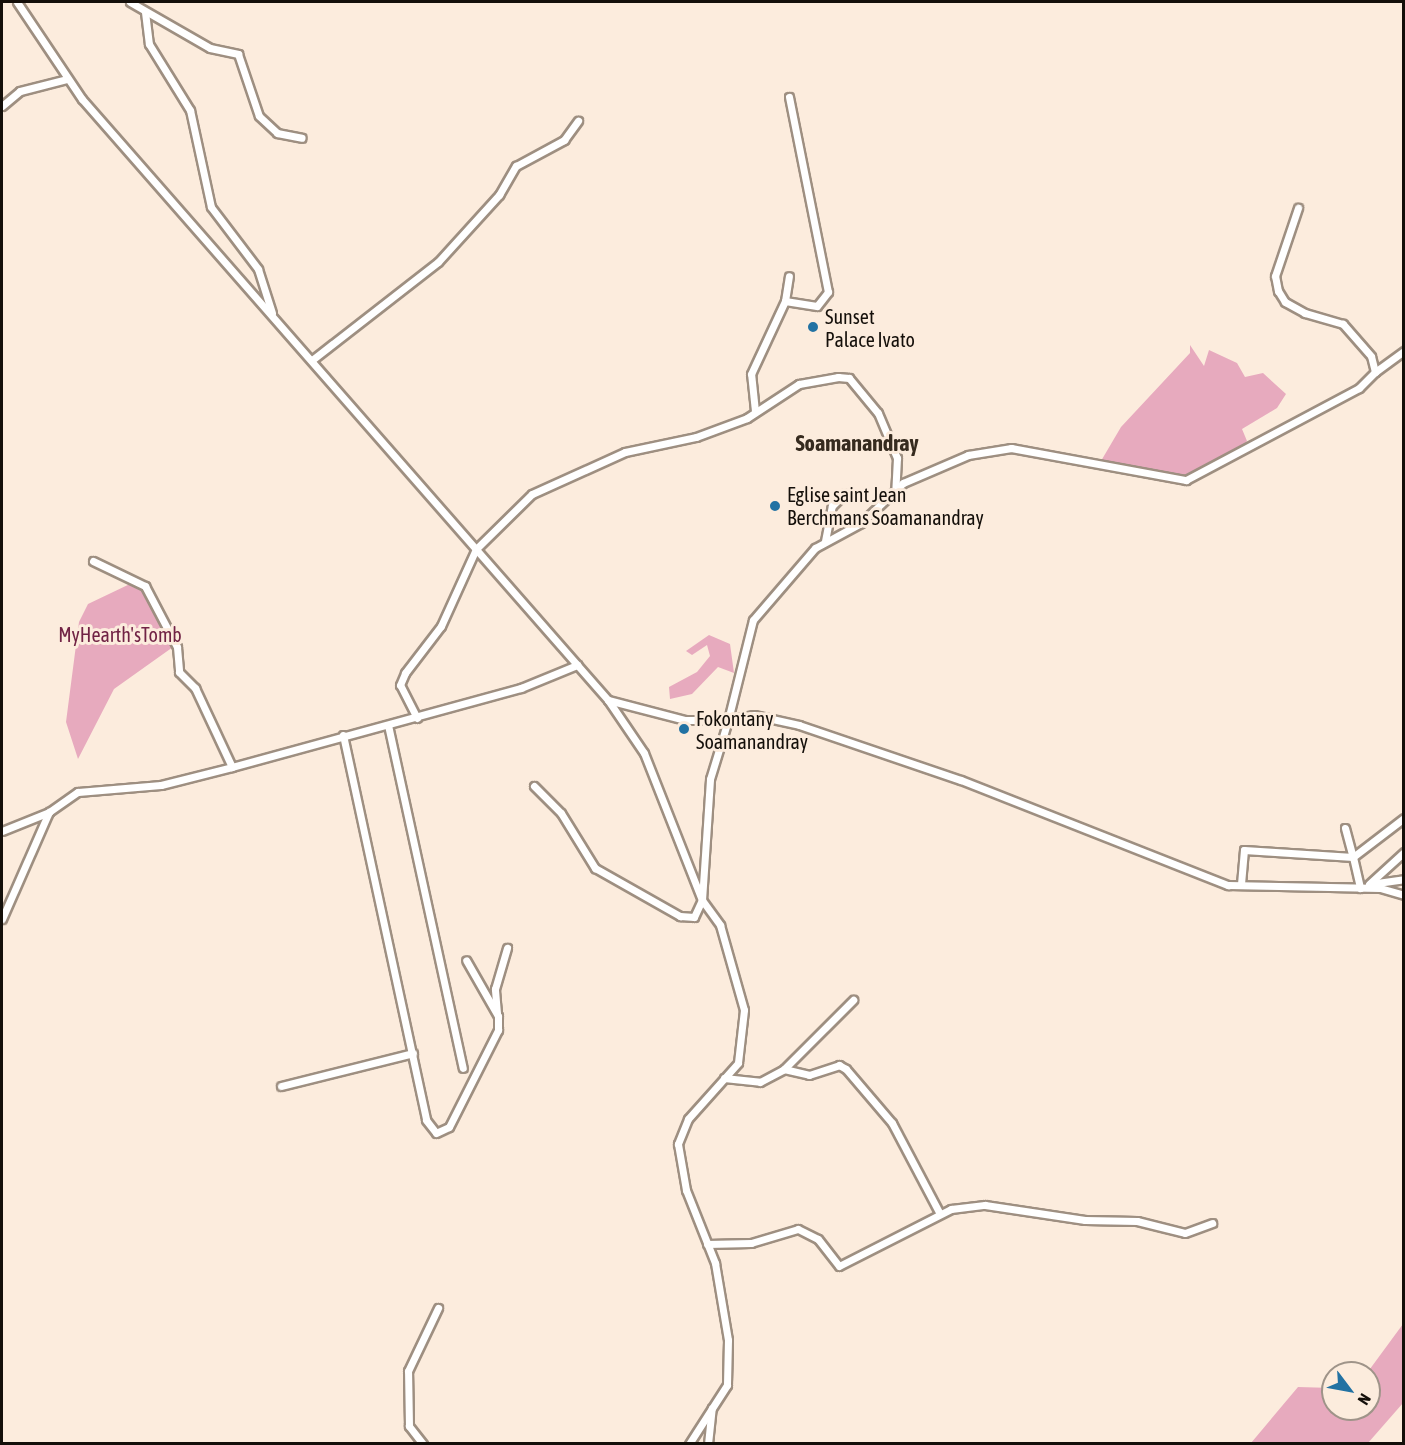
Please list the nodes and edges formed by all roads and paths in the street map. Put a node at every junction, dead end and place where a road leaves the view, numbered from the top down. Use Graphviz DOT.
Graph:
graph roads {
  1 [pos="17,2"];
  2 [pos="130,2"];
  3 [pos="145,12"];
  4 [pos="67,79"];
  5 [pos="789,97"];
  6 [pos="2,106"];
  7 [pos="578,121"];
  8 [pos="302,138"];
  9 [pos="1298,208"];
  10 [pos="789,276"];
  11 [pos="785,301"];
  12 [pos="273,316"];
  13 [pos="1404,351"];
  14 [pos="312,360"];
  15 [pos="1375,372"];
  16 [pos="755,411"];
  17 [pos="844,494"];
  18 [pos="895,494"];
  19 [pos="825,541"];
  20 [pos="476,549"];
  21 [pos="93,561"];
  22 [pos="577,665"];
  23 [pos="608,700"];
  24 [pos="417,718"];
  25 [pos="728,720"];
  26 [pos="388,725"];
  27 [pos="343,735"];
  28 [pos="232,767"];
  29 [pos="534,786"];
  30 [pos="49,812"];
  31 [pos="1404,818"];
  32 [pos="1345,828"];
  33 [pos="2,831"];
  34 [pos="1404,852"];
  35 [pos="1353,857"];
  36 [pos="1404,879"];
  37 [pos="1241,884"];
  38 [pos="1369,884"];
  39 [pos="1360,888"];
  40 [pos="1404,895"];
  41 [pos="702,900"];
  42 [pos="2,919"];
  43 [pos="507,948"];
  44 [pos="466,960"];
  45 [pos="853,1000"];
  46 [pos="498,1016"];
  47 [pos="413,1053"];
  48 [pos="463,1068"];
  49 [pos="784,1069"];
  50 [pos="723,1078"];
  51 [pos="281,1086"];
  52 [pos="939,1212"];
  53 [pos="1212,1223"];
  54 [pos="707,1244"];
  55 [pos="438,1308"];
  56 [pos="712,1408"];
  57 [pos="423,1443"];
  58 [pos="689,1443"];
  59 [pos="708,1443"];
  1 -- 4 [label="street"];
  2 -- 3 [label="street"];
  3 -- 8 [label="street"];
  3 -- 12 [label="street"];
  4 -- 6 [label="street"];
  4 -- 12 [label="street"];
  5 -- 11 [label="street"];
  7 -- 14 [label="street"];
  9 -- 15 [label="street"];
  10 -- 11 [label="street"];
  11 -- 16 [label="street"];
  12 -- 14 [label="street"];
  13 -- 15 [label="street"];
  14 -- 20 [label="street"];
  15 -- 18 [label="street"];
  16 -- 18 [label="street"];
  16 -- 20 [label="street"];
  17 -- 19 [label="street"];
  18 -- 19 [label="street"];
  19 -- 25 [label="street"];
  20 -- 22 [label="street"];
  20 -- 24 [label="street"];
  21 -- 28 [label="street"];
  22 -- 23 [label="street"];
  22 -- 24 [label="street"];
  23 -- 25 [label="street"];
  23 -- 41 [label="street"];
  24 -- 26 [label="street"];
  25 -- 37 [label="street"];
  25 -- 41 [label="street"];
  26 -- 27 [label="street"];
  26 -- 48 [label="street"];
  27 -- 28 [label="street"];
  27 -- 47 [label="street"];
  28 -- 30 [label="street"];
  29 -- 41 [label="street"];
  30 -- 33 [label="street"];
  30 -- 42 [label="street"];
  31 -- 35 [label="street"];
  32 -- 35 [label="street"];
  34 -- 38 [label="street"];
  35 -- 37 [label="street"];
  35 -- 39 [label="street"];
  36 -- 38 [label="street"];
  37 -- 39 [label="street"];
  38 -- 39 [label="street"];
  39 -- 40 [label="street"];
  41 -- 50 [label="street"];
  43 -- 46 [label="street"];
  44 -- 46 [label="street"];
  45 -- 49 [label="street"];
  46 -- 47 [label="street"];
  47 -- 51 [label="street"];
  49 -- 50 [label="street"];
  49 -- 52 [label="street"];
  50 -- 54 [label="street"];
  52 -- 53 [label="street"];
  52 -- 54 [label="street"];
  54 -- 56 [label="street"];
  55 -- 57 [label="street"];
  56 -- 58 [label="street"];
  56 -- 59 [label="street"];
}
